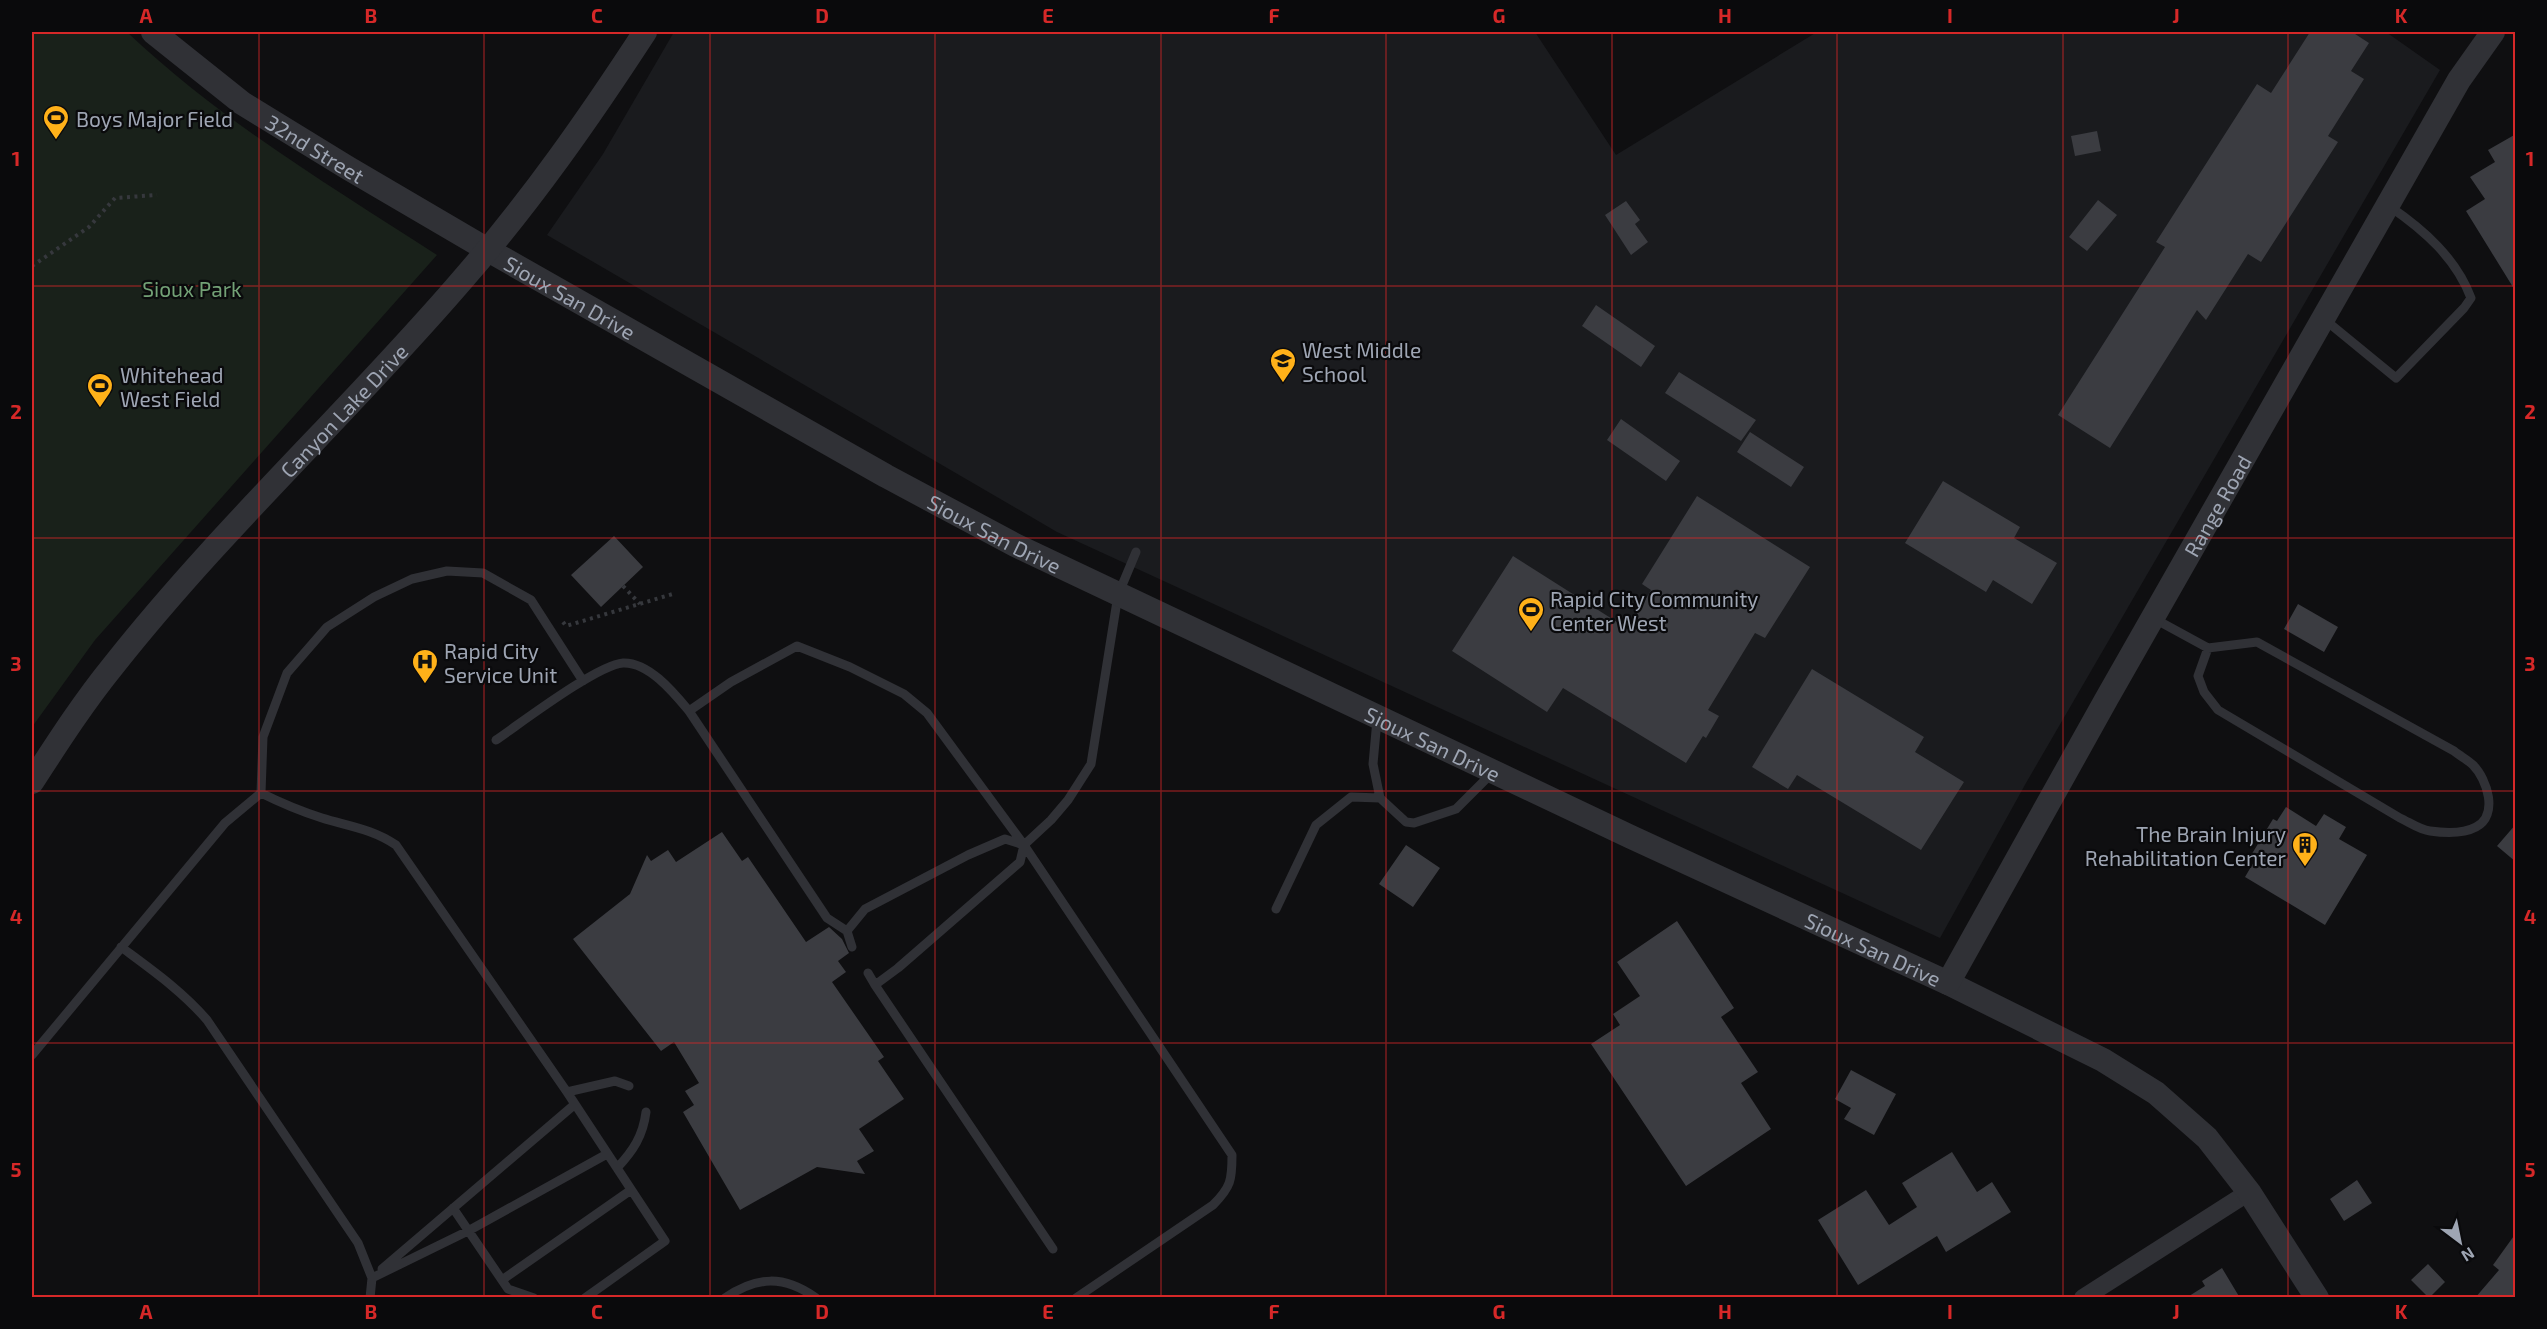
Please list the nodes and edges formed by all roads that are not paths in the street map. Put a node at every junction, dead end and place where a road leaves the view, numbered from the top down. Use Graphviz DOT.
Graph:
graph roads {
  1 [pos="153,32"];
  2 [pos="645,32"];
  3 [pos="2493,32"];
  4 [pos="2389,206"];
  5 [pos="488,250"];
  6 [pos="2324,319"];
  7 [pos="1136,552"];
  8 [pos="1118,596"];
  9 [pos="2153,618"];
  10 [pos="2208,648"];
  11 [pos="583,681"];
  12 [pos="689,711"];
  13 [pos="1377,718"];
  14 [pos="496,740"];
  15 [pos="1493,772"];
  16 [pos="32,782"];
  17 [pos="261,793"];
  18 [pos="1380,798"];
  19 [pos="1024,845"];
  20 [pos="1276,909"];
  21 [pos="847,931"];
  22 [pos="121,947"];
  23 [pos="852,947"];
  24 [pos="868,973"];
  25 [pos="1948,983"];
  26 [pos="875,985"];
  27 [pos="32,1055"];
  28 [pos="629,1086"];
  29 [pos="567,1092"];
  30 [pos="574,1105"];
  31 [pos="646,1112"];
  32 [pos="607,1154"];
  33 [pos="617,1168"];
  34 [pos="631,1190"];
  35 [pos="2250,1192"];
  36 [pos="453,1208"];
  37 [pos="468,1231"];
  38 [pos="1053,1248"];
  39 [pos="372,1278"];
  40 [pos="502,1280"];
  41 [pos="370,1298"];
  42 [pos="534,1298"];
  43 [pos="585,1298"];
  44 [pos="725,1298"];
  45 [pos="816,1298"];
  46 [pos="1076,1298"];
  47 [pos="2083,1298"];
  48 [pos="2317,1298"];
  1 -- 5 [label="street, 32nd Street"];
  2 -- 5 [label="street, Canyon Lake Drive"];
  3 -- 4 [label="street, Range Road"];
  4 -- 6 [label="street, Range Road"];
  4 -- 6 [label="lane"];
  5 -- 8 [label="street, Sioux San Drive"];
  5 -- 16 [label="street, Canyon Lake Drive"];
  6 -- 9 [label="street, Range Road"];
  7 -- 8 [label="lane"];
  8 -- 13 [label="street, Sioux San Drive"];
  8 -- 19 [label="lane"];
  9 -- 10 [label="lane"];
  9 -- 25 [label="street, Range Road"];
  10 -- 10 [label="lane"];
  11 -- 12 [label="lane"];
  11 -- 14 [label="lane"];
  11 -- 17 [label="lane"];
  12 -- 19 [label="lane"];
  12 -- 21 [label="lane"];
  13 -- 15 [label="street, Sioux San Drive"];
  13 -- 18 [label="lane"];
  15 -- 18 [label="lane"];
  15 -- 25 [label="street, Sioux San Drive"];
  17 -- 22 [label="lane"];
  17 -- 29 [label="lane"];
  18 -- 20 [label="lane"];
  19 -- 21 [label="lane"];
  19 -- 26 [label="lane"];
  19 -- 46 [label="lane"];
  21 -- 23 [label="lane"];
  22 -- 27 [label="lane"];
  22 -- 39 [label="lane"];
  24 -- 26 [label="lane"];
  25 -- 35 [label="street, Sioux San Drive"];
  26 -- 38 [label="lane"];
  28 -- 29 [label="lane"];
  29 -- 30 [label="lane"];
  30 -- 32 [label="lane"];
  30 -- 36 [label="lane"];
  31 -- 33 [label="lane"];
  32 -- 33 [label="lane"];
  32 -- 37 [label="lane"];
  33 -- 34 [label="lane"];
  34 -- 40 [label="lane"];
  34 -- 43 [label="lane"];
  35 -- 47 [label="street"];
  35 -- 48 [label="street, Sioux San Drive"];
  36 -- 37 [label="lane"];
  36 -- 39 [label="lane"];
  37 -- 39 [label="lane"];
  37 -- 40 [label="lane"];
  39 -- 41 [label="lane"];
  40 -- 42 [label="lane"];
  44 -- 45 [label="lane"];
}
